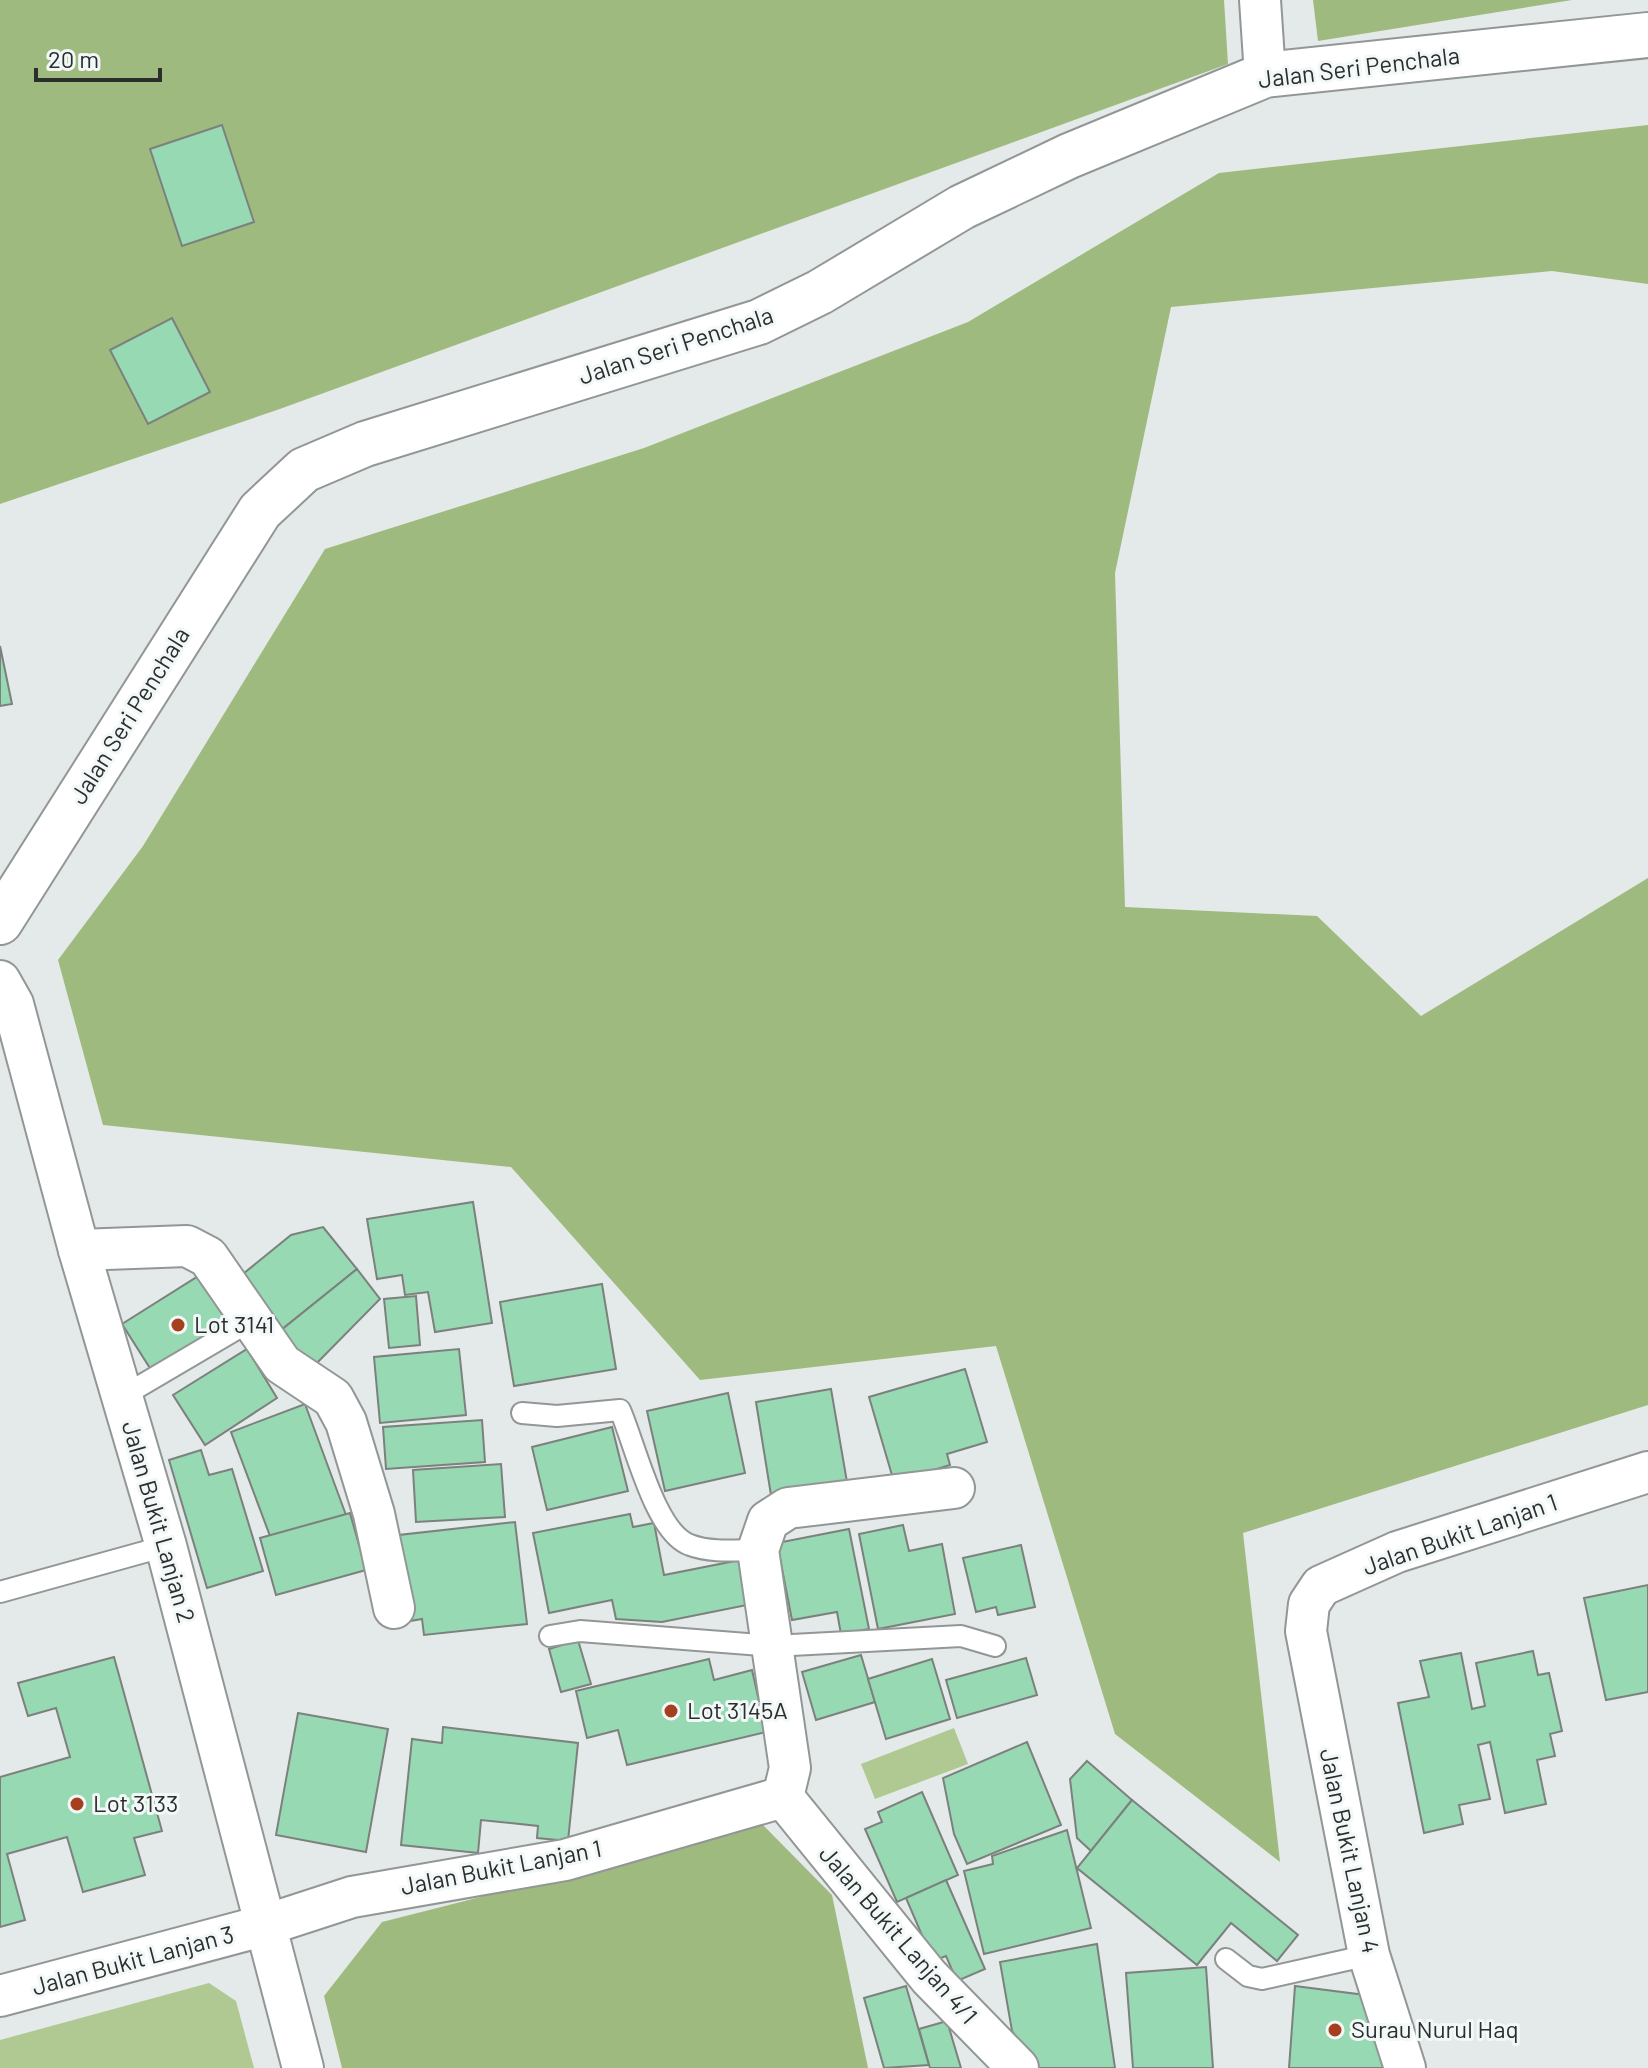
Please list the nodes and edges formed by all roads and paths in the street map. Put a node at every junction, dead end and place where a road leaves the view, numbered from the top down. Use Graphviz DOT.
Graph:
graph roads {
  1 [pos="1260,0"];
  2 [pos="1648,35"];
  3 [pos="1265,75"];
  4 [pos="0,922"];
  5 [pos="0,981"];
  6 [pos="79,1250"];
  7 [pos="252,1320"];
  8 [pos="123,1396"];
  9 [pos="522,1413"];
  10 [pos="1648,1472"];
  11 [pos="954,1488"];
  12 [pos="166,1546"];
  13 [pos="758,1550"];
  14 [pos="0,1592"];
  15 [pos="394,1608"];
  16 [pos="1306,1631"];
  17 [pos="550,1636"];
  18 [pos="773,1646"];
  19 [pos="995,1646"];
  20 [pos="783,1797"];
  21 [pos="266,1925"];
  22 [pos="1369,1955"];
  23 [pos="1226,1959"];
  24 [pos="0,1996"];
  25 [pos="303,2068"];
  26 [pos="1018,2068"];
  27 [pos="1405,2068"];
  1 -- 3 [label="street"];
  2 -- 3 [label="street, Jalan Seri Penchala"];
  3 -- 4 [label="street, Jalan Seri Penchala"];
  5 -- 6 [label="street, Jalan Bukit Lanjan 2"];
  6 -- 7 [label="street"];
  6 -- 8 [label="street, Jalan Bukit Lanjan 2"];
  7 -- 8 [label="lane"];
  7 -- 15 [label="street"];
  8 -- 12 [label="street, Jalan Bukit Lanjan 2"];
  9 -- 13 [label="lane"];
  10 -- 16 [label="street, Jalan Bukit Lanjan 1"];
  11 -- 13 [label="street"];
  12 -- 14 [label="lane"];
  12 -- 21 [label="street, Jalan Bukit Lanjan 2"];
  13 -- 18 [label="street"];
  16 -- 22 [label="street, Jalan Bukit Lanjan 4"];
  17 -- 18 [label="lane"];
  18 -- 19 [label="lane"];
  18 -- 20 [label="street"];
  20 -- 21 [label="street, Jalan Bukit Lanjan 1"];
  20 -- 26 [label="street, Jalan Bukit Lanjan 4/1"];
  21 -- 24 [label="street, Jalan Bukit Lanjan 3"];
  21 -- 25 [label="street, Jalan Bukit Lanjan 2"];
  22 -- 23 [label="lane"];
  22 -- 27 [label="street, Jalan Bukit Lanjan 4"];
}
